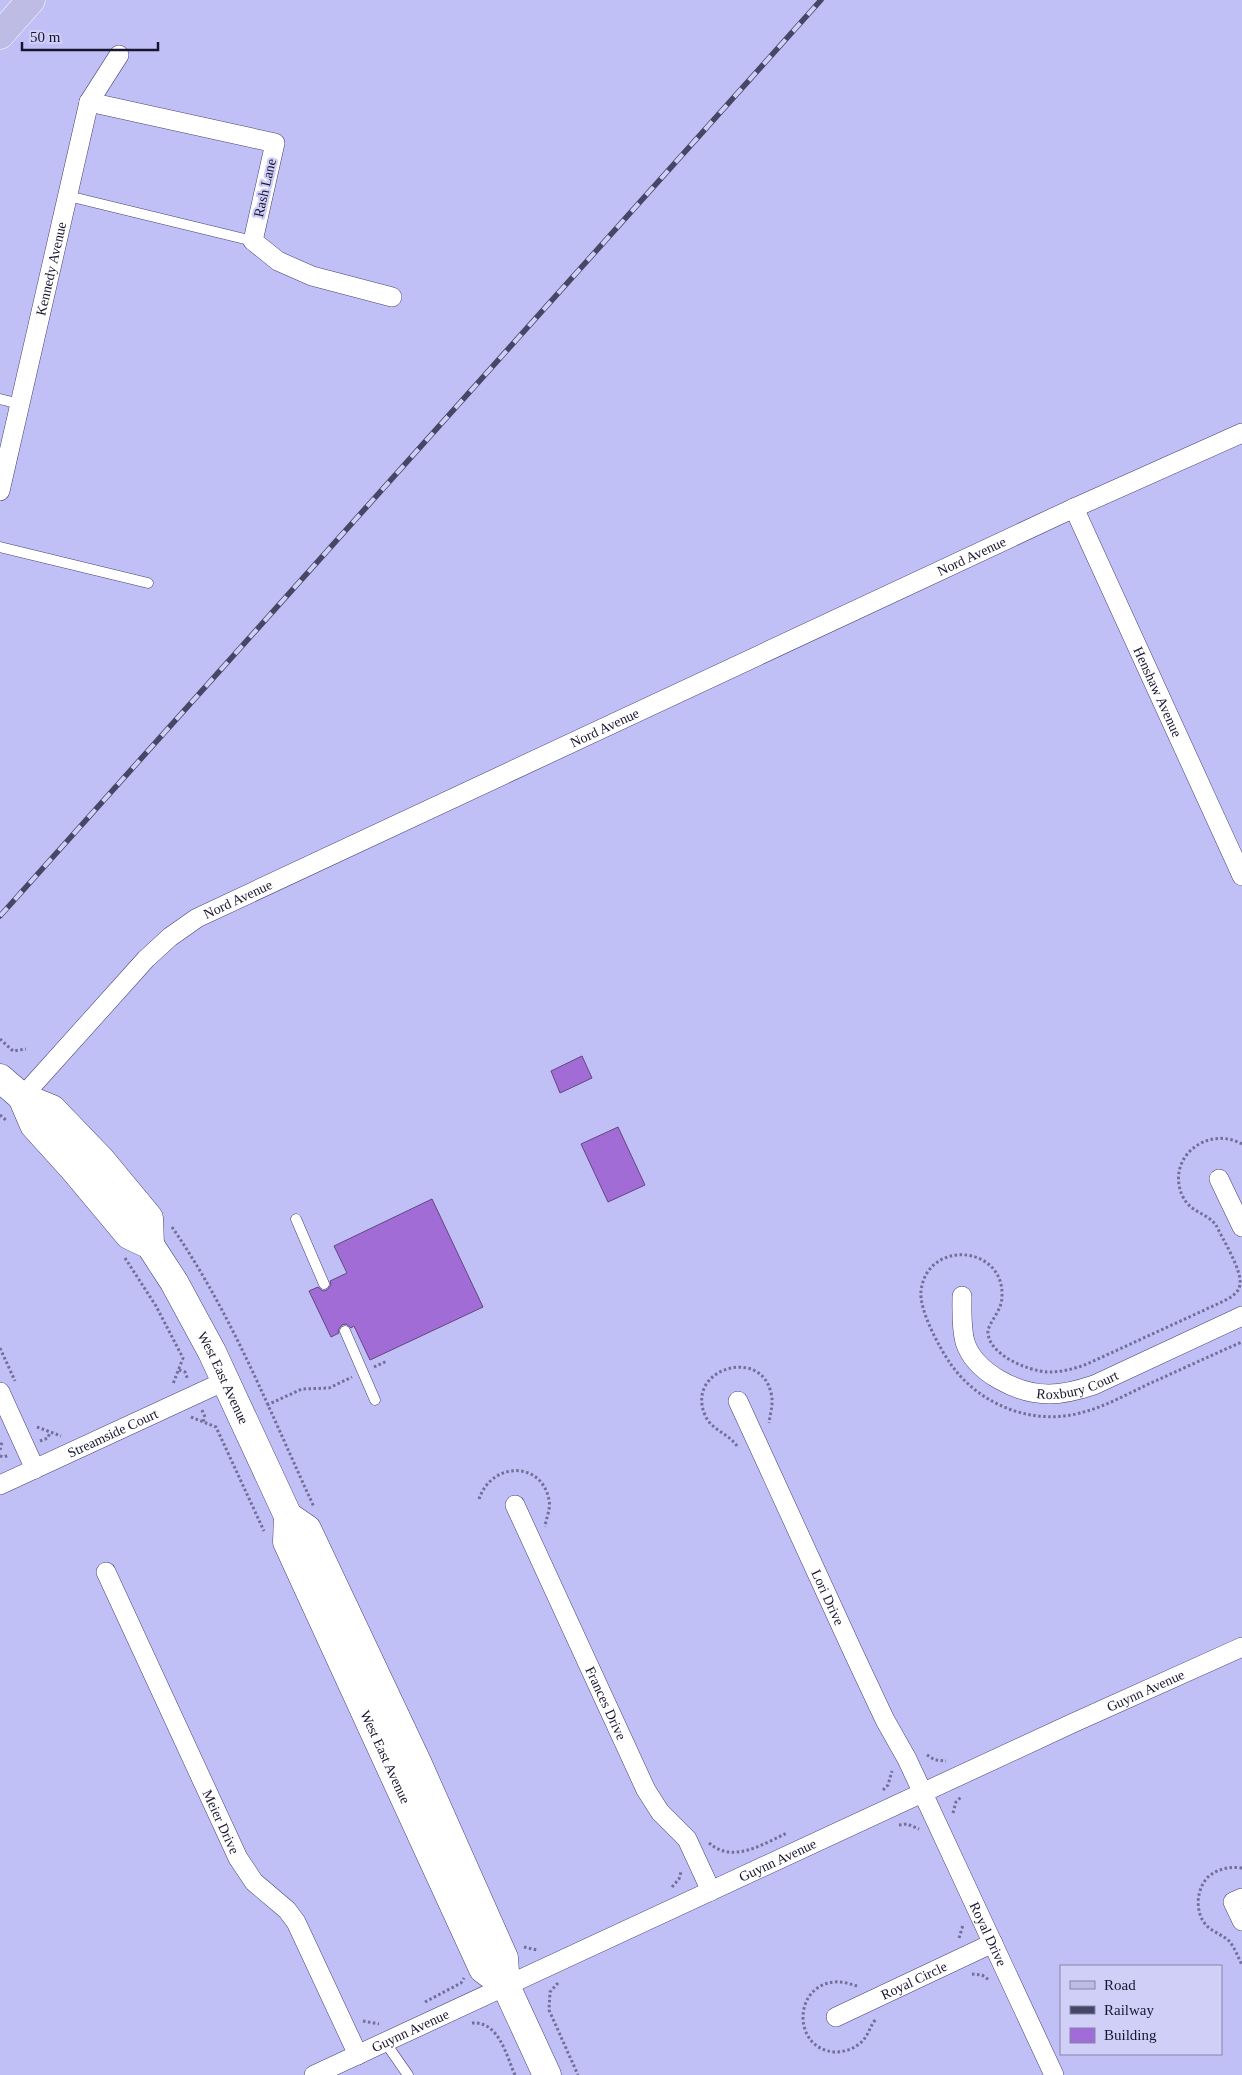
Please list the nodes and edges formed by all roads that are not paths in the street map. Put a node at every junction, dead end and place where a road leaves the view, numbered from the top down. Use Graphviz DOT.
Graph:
graph roads {
  1 [pos="31,0"];
  2 [pos="0,35"];
  3 [pos="119,55"];
  4 [pos="89,102"];
  5 [pos="68,196"];
  6 [pos="253,241"];
  7 [pos="392,297"];
  8 [pos="0,399"];
  9 [pos="20,404"];
  10 [pos="1238,432"];
  11 [pos="0,491"];
  12 [pos="1074,508"];
  13 [pos="0,547"];
  14 [pos="148,583"];
  15 [pos="1242,876"];
  16 [pos="0,1078"];
  17 [pos="22,1097"];
  18 [pos="1219,1179"];
  19 [pos="296,1219"];
  20 [pos="1242,1227"];
  21 [pos="324,1284"];
  22 [pos="962,1296"];
  23 [pos="1242,1316"];
  24 [pos="345,1331"];
  25 [pos="225,1381"];
  26 [pos="0,1392"];
  27 [pos="375,1400"];
  28 [pos="738,1401"];
  29 [pos="35,1469"];
  30 [pos="0,1485"];
  31 [pos="515,1505"];
  32 [pos="106,1572"];
  33 [pos="1242,1647"];
  34 [pos="923,1793"];
  35 [pos="711,1891"];
  36 [pos="1242,1898"];
  37 [pos="1242,1921"];
  38 [pos="993,1943"];
  39 [pos="506,1986"];
  40 [pos="836,2017"];
  41 [pos="385,2042"];
  42 [pos="358,2055"];
  43 [pos="314,2075"];
  44 [pos="408,2075"];
  45 [pos="547,2075"];
  46 [pos="1054,2075"];
  1 -- 2 [label="main road"];
  3 -- 4 [label="street, Kennedy Avenue"];
  4 -- 5 [label="street, Kennedy Avenue"];
  4 -- 6 [label="street, Rash Lane"];
  5 -- 6 [label="lane"];
  5 -- 9 [label="street, Kennedy Avenue"];
  6 -- 7 [label="street"];
  8 -- 9 [label="lane"];
  9 -- 11 [label="street, Kennedy Avenue"];
  10 -- 12 [label="street, Nord Avenue"];
  12 -- 15 [label="street, Henshaw Avenue"];
  12 -- 17 [label="street, Nord Avenue"];
  13 -- 14 [label="lane"];
  16 -- 17 [label="main road, West East Avenue"];
  17 -- 25 [label="main road, West East Avenue"];
  18 -- 20 [label="street"];
  19 -- 21 [label="lane"];
  22 -- 23 [label="street, Roxbury Court"];
  24 -- 27 [label="lane"];
  25 -- 29 [label="street, Streamside Court"];
  25 -- 39 [label="main road, West East Avenue"];
  26 -- 29 [label="street"];
  28 -- 34 [label="street, Lori Drive"];
  29 -- 30 [label="street, Streamside Court"];
  31 -- 35 [label="street, Frances Drive"];
  32 -- 42 [label="street, Meier Drive"];
  33 -- 34 [label="street, Guynn Avenue"];
  34 -- 35 [label="street, Guynn Avenue"];
  34 -- 38 [label="street, Royal Drive"];
  35 -- 39 [label="street, Guynn Avenue"];
  36 -- 37 [label="street"];
  38 -- 40 [label="street, Royal Circle"];
  38 -- 46 [label="street, Royal Drive"];
  39 -- 41 [label="street, Guynn Avenue"];
  39 -- 45 [label="main road, West East Avenue"];
  41 -- 42 [label="street, Guynn Avenue"];
  41 -- 44 [label="lane"];
  42 -- 43 [label="street, Guynn Avenue"];
}
